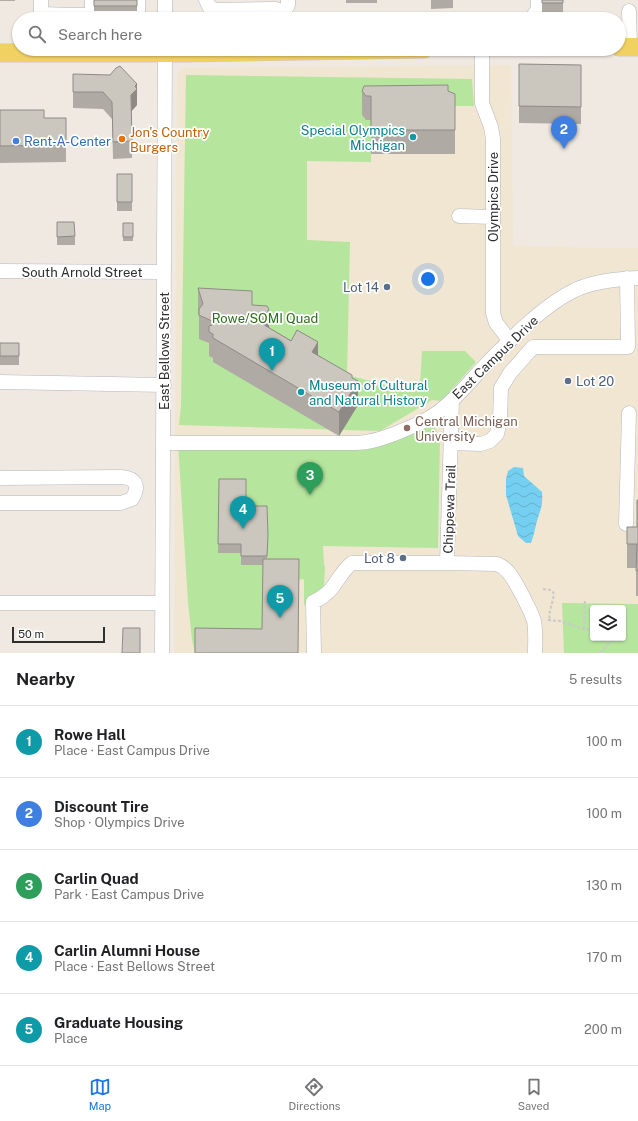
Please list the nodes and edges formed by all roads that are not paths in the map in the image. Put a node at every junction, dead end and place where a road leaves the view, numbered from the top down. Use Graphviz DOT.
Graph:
graph roads {
  1 [pos="41,0"];
  2 [pos="92,0"];
  3 [pos="138,0"];
  4 [pos="165,0"];
  5 [pos="206,0"];
  6 [pos="538,0"];
  7 [pos="287,10"];
  8 [pos="629,11"];
  9 [pos="42,12"];
  10 [pos="92,12"];
  11 [pos="138,12"];
  12 [pos="165,12"];
  13 [pos="536,12"];
  14 [pos="629,47"];
  15 [pos="12,52"];
  16 [pos="0,53"];
  17 [pos="165,56"];
  18 [pos="482,56"];
  19 [pos="460,216"];
  20 [pos="493,217"];
  21 [pos="0,272"];
  22 [pos="164,272"];
  23 [pos="632,278"];
  24 [pos="510,340"];
  25 [pos="0,382"];
  26 [pos="164,385"];
  27 [pos="452,400"];
  28 [pos="629,413"];
  29 [pos="163,443"];
  30 [pos="451,443"];
  31 [pos="0,478"];
  32 [pos="0,503"];
  33 [pos="626,524"];
  34 [pos="447,563"];
  35 [pos="0,603"];
  36 [pos="162,603"];
  37 [pos="162,653"];
  38 [pos="314,653"];
  39 [pos="535,653"];
  1 -- 9 [label="street"];
  2 -- 10 [label="street"];
  3 -- 11 [label="street"];
  4 -- 12 [label="street"];
  5 -- 7 [label="street"];
  6 -- 13 [label="street"];
  8 -- 14 [label="street"];
  15 -- 16 [label="main road"];
  17 -- 22 [label="street, East Bellows Street"];
  18 -- 20 [label="street, Olympics Drive"];
  19 -- 20 [label="street"];
  20 -- 24 [label="street, Olympics Drive"];
  21 -- 22 [label="street, South Arnold Street"];
  22 -- 26 [label="street, East Bellows Street"];
  23 -- 24 [label="street, East Campus Drive"];
  23 -- 30 [label="street"];
  24 -- 27 [label="street, East Campus Drive"];
  25 -- 26 [label="street"];
  26 -- 29 [label="street, East Bellows Street"];
  27 -- 29 [label="street, East Campus Drive"];
  27 -- 30 [label="street, Chippewa Trail"];
  28 -- 33 [label="street"];
  29 -- 36 [label="street, East Bellows Street"];
  30 -- 34 [label="street, Chippewa Trail"];
  31 -- 32 [label="street"];
  34 -- 38 [label="street"];
  34 -- 39 [label="street, Chippewa Trail"];
  35 -- 36 [label="street"];
  36 -- 37 [label="street, East Bellows Street"];
}
